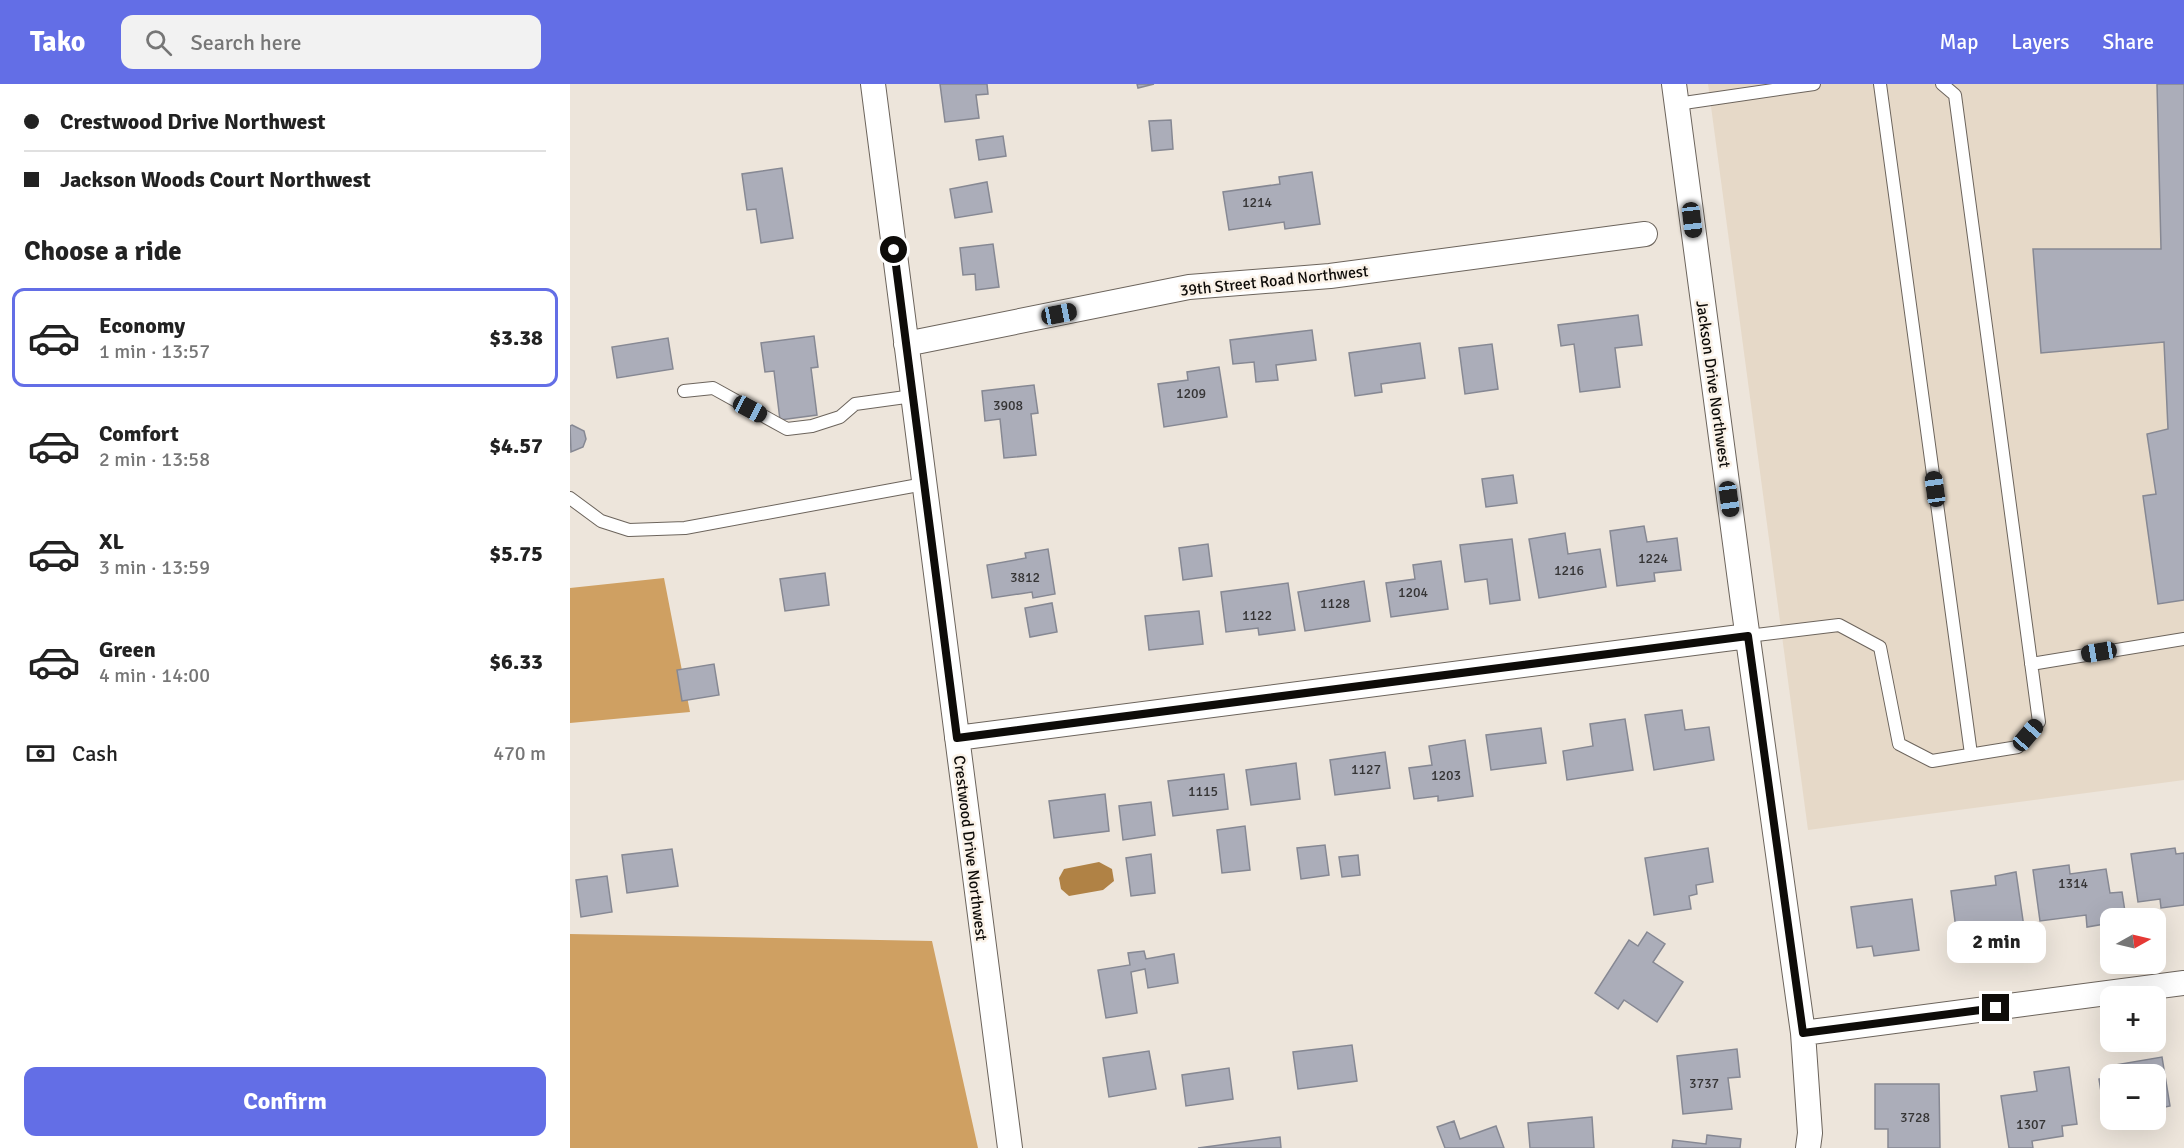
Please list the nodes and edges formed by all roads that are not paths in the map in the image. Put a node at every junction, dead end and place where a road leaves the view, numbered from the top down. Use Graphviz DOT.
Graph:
graph roads {
  1 [pos="873,84"];
  2 [pos="1814,84"];
  3 [pos="1880,84"];
  4 [pos="1942,84"];
  5 [pos="1675,94"];
  6 [pos="1645,234"];
  7 [pos="906,344"];
  8 [pos="684,391"];
  9 [pos="913,396"];
  10 [pos="924,484"];
  11 [pos="570,498"];
  12 [pos="1748,636"];
  13 [pos="2184,639"];
  14 [pos="2031,664"];
  15 [pos="957,738"];
  16 [pos="1971,754"];
  17 [pos="2184,983"];
  18 [pos="1803,1033"];
  19 [pos="1010,1148"];
  20 [pos="1808,1148"];
  1 -- 7 [label="street, Crestwood Drive Northwest"];
  2 -- 5 [label="lane"];
  3 -- 16 [label="lane"];
  4 -- 14 [label="lane"];
  5 -- 12 [label="street, Jackson Drive Northwest"];
  6 -- 7 [label="street, 39th Street Road Northwest"];
  7 -- 9 [label="street, Crestwood Drive Northwest"];
  8 -- 9 [label="lane"];
  9 -- 10 [label="street, Crestwood Drive Northwest"];
  10 -- 11 [label="lane"];
  10 -- 15 [label="street, Crestwood Drive Northwest"];
  12 -- 15 [label="street"];
  12 -- 16 [label="lane"];
  12 -- 18 [label="street, Jackson Drive Northwest"];
  13 -- 14 [label="lane"];
  14 -- 16 [label="lane"];
  15 -- 19 [label="street, Crestwood Drive Northwest"];
  17 -- 18 [label="street"];
  18 -- 20 [label="street, Jackson Drive Northwest"];
}
